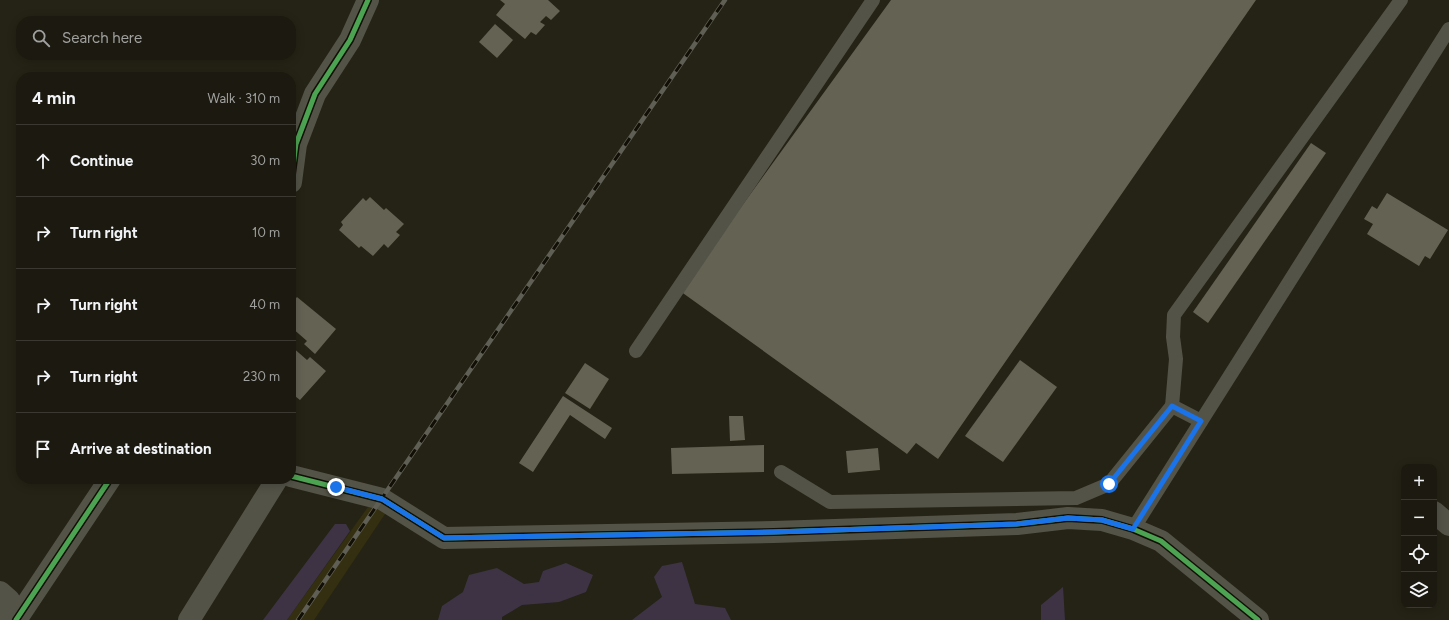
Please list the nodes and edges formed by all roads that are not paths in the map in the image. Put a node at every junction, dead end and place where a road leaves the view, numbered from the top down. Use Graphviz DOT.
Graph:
graph roads {
  1 [pos="368,0"];
  2 [pos="873,0"];
  3 [pos="1402,0"];
  4 [pos="1449,29"];
  5 [pos="296,144"];
  6 [pos="636,351"];
  7 [pos="1172,406"];
  8 [pos="1201,421"];
  9 [pos="781,472"];
  10 [pos="296,477"];
  11 [pos="107,484"];
  12 [pos="274,484"];
  13 [pos="1437,515"];
  14 [pos="1449,525"];
  15 [pos="1133,529"];
  16 [pos="0,592"];
  17 [pos="5,620"];
  18 [pos="16,620"];
  19 [pos="189,620"];
  20 [pos="1258,620"];
  1 -- 5 [label="street"];
  2 -- 6 [label="lane"];
  3 -- 7 [label="lane"];
  4 -- 8 [label="lane"];
  7 -- 8 [label="lane"];
  7 -- 9 [label="lane"];
  8 -- 15 [label="lane"];
  10 -- 15 [label="street"];
  11 -- 18 [label="street"];
  12 -- 19 [label="street"];
  13 -- 14 [label="street"];
  15 -- 20 [label="street"];
  16 -- 17 [label="street"];
}
